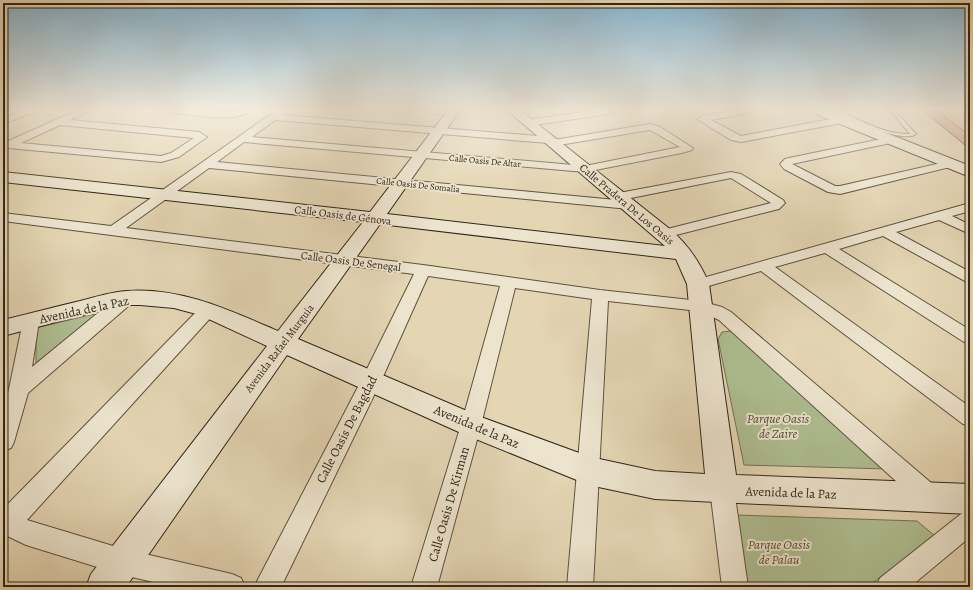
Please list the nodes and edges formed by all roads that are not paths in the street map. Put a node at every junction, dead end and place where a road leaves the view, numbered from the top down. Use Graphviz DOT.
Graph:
graph roads {
  1 [pos="24,138"];
  2 [pos="201,138"];
  3 [pos="431,138"];
  4 [pos="537,138"];
  5 [pos="547,138"];
  6 [pos="577,138"];
  7 [pos="671,138"];
  8 [pos="734,138"];
  9 [pos="747,138"];
  10 [pos="886,138"];
  11 [pos="242,139"];
  12 [pos="891,140"];
  13 [pos="551,141"];
  14 [pos="6,146"];
  15 [pos="420,156"];
  16 [pos="206,164"];
  17 [pos="950,164"];
  18 [pos="585,169"];
  19 [pos="970,172"];
  20 [pos="3,177"];
  21 [pos="400,184"];
  22 [pos="165,194"];
  23 [pos="624,201"];
  24 [pos="970,207"];
  25 [pos="942,216"];
  26 [pos="3,217"];
  27 [pos="373,219"];
  28 [pos="115,230"];
  29 [pos="970,230"];
  30 [pos="884,231"];
  31 [pos="664,234"];
  32 [pos="826,247"];
  33 [pos="684,254"];
  34 [pos="345,260"];
  35 [pos="763,265"];
  36 [pos="423,270"];
  37 [pos="970,278"];
  38 [pos="509,282"];
  39 [pos="698,284"];
  40 [pos="600,295"];
  41 [pos="127,298"];
  42 [pos="700,306"];
  43 [pos="208,310"];
  44 [pos="31,321"];
  45 [pos="3,328"];
  46 [pos="970,338"];
  47 [pos="283,342"];
  48 [pos="371,381"];
  49 [pos="19,390"];
  50 [pos="970,418"];
  51 [pos="471,425"];
  52 [pos="3,442"];
  53 [pos="589,471"];
  54 [pos="722,489"];
  55 [pos="930,497"];
  56 [pos="970,499"];
  57 [pos="970,522"];
  58 [pos="5,523"];
  59 [pos="123,562"];
  60 [pos="104,587"];
  61 [pos="232,587"];
  62 [pos="267,587"];
  63 [pos="424,587"];
  64 [pos="580,587"];
  65 [pos="736,587"];
  66 [pos="889,587"];
  1 -- 14 [label="street"];
  2 -- 14 [label="street"];
  3 -- 15 [label="street, Avenida Rafael Murguía"];
  4 -- 13 [label="street"];
  5 -- 13 [label="street, Calle Pradera De Los Oasis"];
  6 -- 13 [label="street, Calle Oasis De Altar"];
  7 -- 18 [label="street, Calle Oasis De Altar"];
  8 -- 9 [label="street"];
  10 -- 12 [label="street"];
  11 -- 15 [label="street, Calle Oasis De Altar"];
  11 -- 16 [label="street"];
  12 -- 17 [label="street"];
  12 -- 17 [label="street"];
  13 -- 18 [label="street, Calle Pradera De Los Oasis"];
  15 -- 18 [label="street, Calle Oasis De Altar"];
  15 -- 21 [label="street, Avenida Rafael Murguía"];
  16 -- 21 [label="street, Calle Oasis De Somalia"];
  16 -- 22 [label="street"];
  17 -- 19 [label="street"];
  18 -- 23 [label="street, Calle Pradera De Los Oasis"];
  20 -- 22 [label="street, Calle Oasis de Génova"];
  21 -- 23 [label="street, Calle Oasis De Somalia"];
  21 -- 27 [label="street, Avenida Rafael Murguía"];
  22 -- 27 [label="street, Calle Oasis de Génova"];
  22 -- 28 [label="street"];
  23 -- 31 [label="street, Calle Pradera De Los Oasis"];
  23 -- 31 [label="street, Calle Oasis De Somalia"];
  24 -- 25 [label="street"];
  25 -- 29 [label="street"];
  25 -- 30 [label="street"];
  26 -- 28 [label="street, Calle Oasis De Senegal"];
  27 -- 33 [label="street, Calle Oasis de Génova"];
  27 -- 34 [label="street, Avenida Rafael Murguía"];
  28 -- 34 [label="street, Calle Oasis De Senegal"];
  30 -- 32 [label="street"];
  30 -- 37 [label="street"];
  31 -- 33 [label="street, Calle Pradera De Los Oasis"];
  32 -- 35 [label="street"];
  32 -- 46 [label="street"];
  33 -- 39 [label="street, Calle Pradera De Los Oasis"];
  34 -- 36 [label="street, Calle Oasis De Senegal"];
  34 -- 47 [label="street, Avenida Rafael Murguía"];
  35 -- 39 [label="street"];
  35 -- 50 [label="street"];
  36 -- 38 [label="street, Calle Oasis De Senegal"];
  36 -- 48 [label="street, Calle Oasis De Bagdad"];
  38 -- 40 [label="street, Calle Oasis De Senegal"];
  38 -- 51 [label="street, Calle Oasis De Kirman"];
  39 -- 42 [label="street, Calle Pradera De Los Oasis"];
  40 -- 42 [label="street, Calle Oasis De Senegal"];
  40 -- 53 [label="street"];
  41 -- 43 [label="street, Avenida de la Paz"];
  41 -- 44 [label="street, Avenida de la Paz"];
  41 -- 49 [label="street"];
  42 -- 54 [label="street, Calle Pradera De Los Oasis"];
  42 -- 55 [label="street, Calle Oasis De Senegal"];
  43 -- 47 [label="street, Avenida de la Paz"];
  43 -- 58 [label="street"];
  44 -- 45 [label="street, Avenida de la Paz"];
  44 -- 49 [label="street"];
  47 -- 48 [label="street, Avenida de la Paz"];
  47 -- 59 [label="street, Avenida Rafael Murguía"];
  48 -- 51 [label="street, Avenida de la Paz"];
  48 -- 62 [label="street, Calle Oasis De Bagdad"];
  49 -- 52 [label="street"];
  51 -- 53 [label="street, Avenida de la Paz"];
  51 -- 63 [label="street, Calle Oasis De Kirman"];
  53 -- 54 [label="street, Avenida de la Paz"];
  53 -- 64 [label="street"];
  54 -- 55 [label="street, Avenida de la Paz"];
  54 -- 65 [label="street"];
  55 -- 56 [label="street, Avenida de la Paz"];
  57 -- 66 [label="street"];
  58 -- 59 [label="street"];
  59 -- 60 [label="street, Avenida Rafael Murguía"];
  59 -- 61 [label="street"];
}
